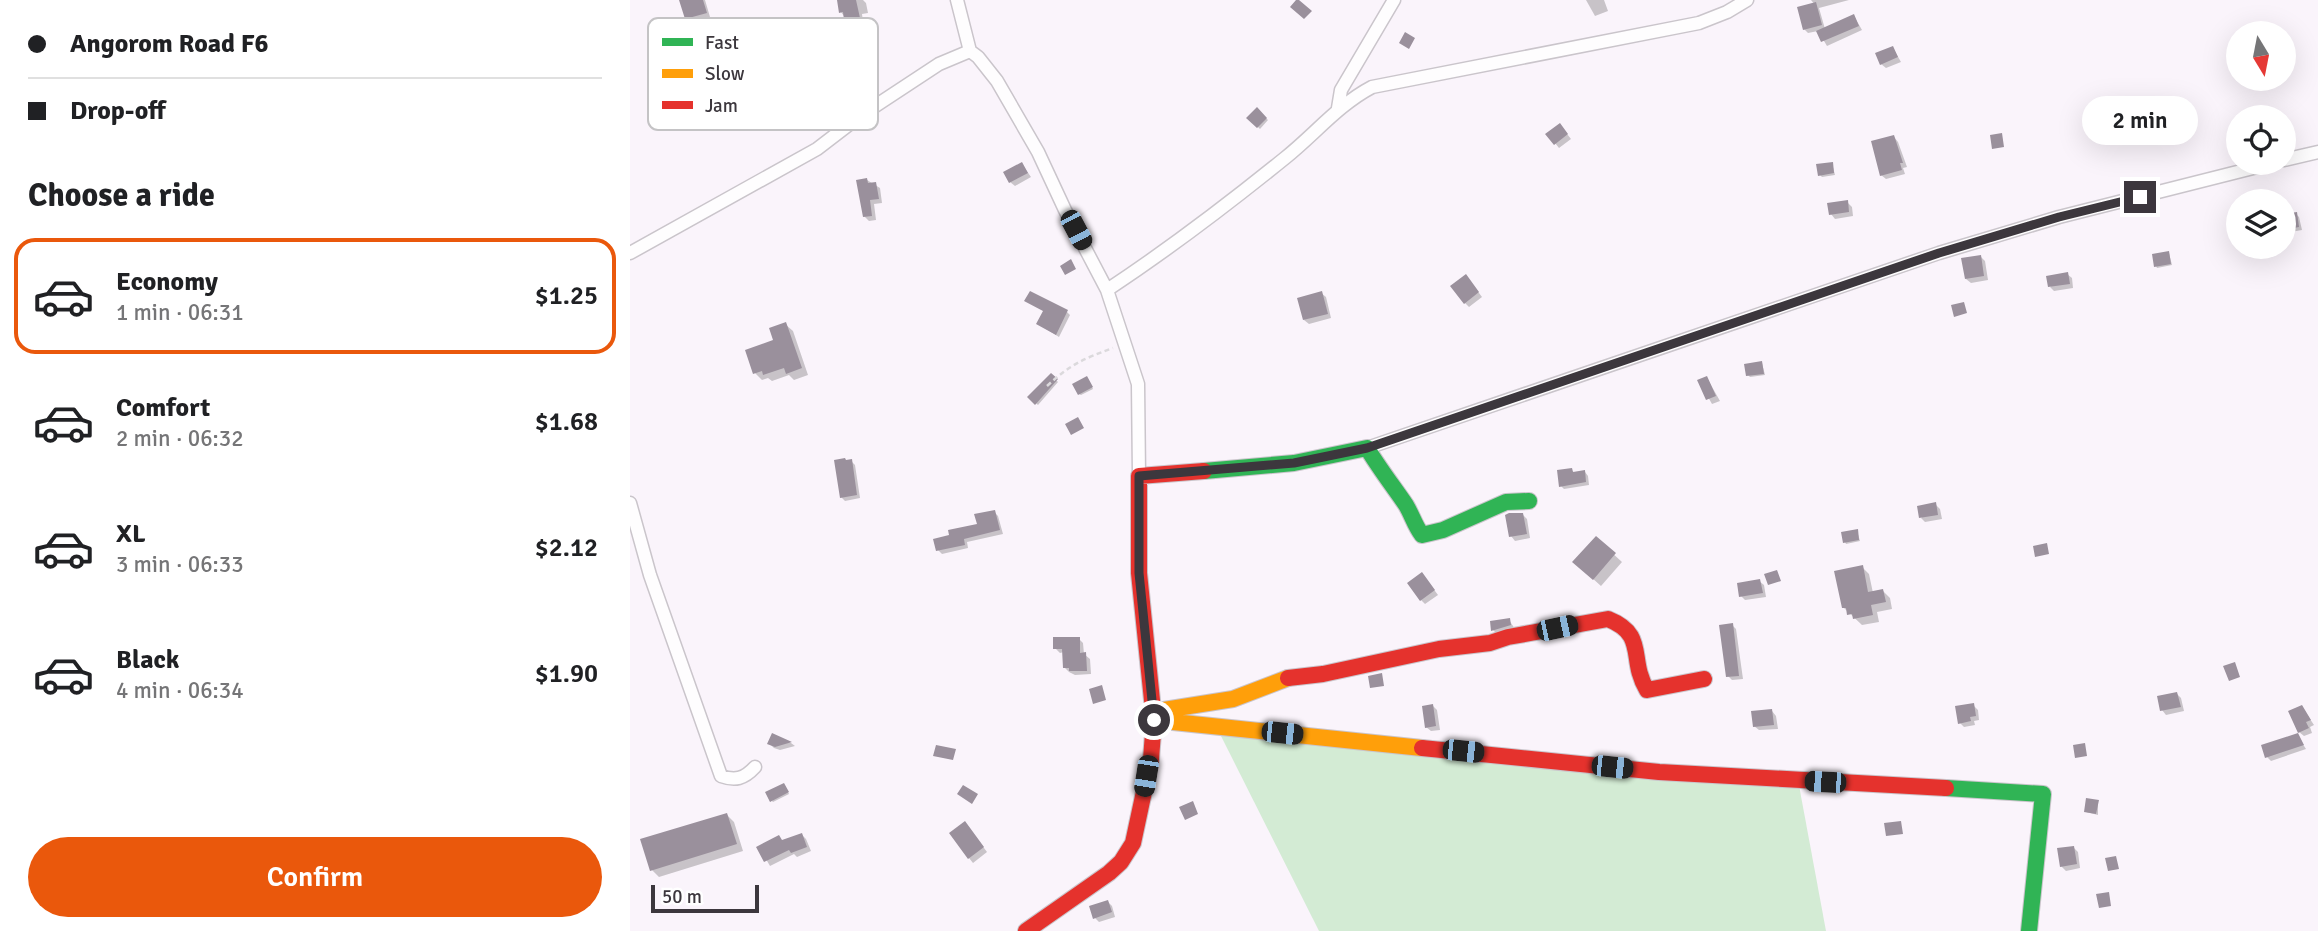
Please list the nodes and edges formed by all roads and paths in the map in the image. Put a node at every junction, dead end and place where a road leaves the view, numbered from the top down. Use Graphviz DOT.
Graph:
graph roads {
  1 [pos="957,0"];
  2 [pos="1394,0"];
  3 [pos="1747,0"];
  4 [pos="970,51"];
  5 [pos="878,104"];
  6 [pos="1339,108"];
  7 [pos="842,130"];
  8 [pos="2318,152"];
  9 [pos="2296,157"];
  10 [pos="2226,175"];
  11 [pos="630,253"];
  12 [pos="1107,290"];
  13 [pos="1126,344"];
  14 [pos="1047,386"];
  15 [pos="1367,448"];
  16 [pos="1139,476"];
  17 [pos="1529,501"];
  18 [pos="630,503"];
  19 [pos="1704,679"];
  20 [pos="1154,720"];
  21 [pos="755,767"];
  22 [pos="1026,931"];
  23 [pos="2029,931"];
  1 -- 4 [label="street"];
  2 -- 6 [label="street"];
  3 -- 6 [label="street"];
  4 -- 5 [label="street"];
  4 -- 12 [label="street"];
  6 -- 12 [label="street"];
  7 -- 11 [label="street"];
  8 -- 9 [label="street"];
  10 -- 15 [label="street"];
  12 -- 13 [label="street"];
  13 -- 14 [label="path"];
  13 -- 16 [label="street"];
  15 -- 16 [label="street"];
  15 -- 17 [label="street"];
  16 -- 20 [label="street"];
  18 -- 21 [label="street"];
  19 -- 20 [label="street"];
  20 -- 22 [label="street"];
  20 -- 23 [label="street"];
}
